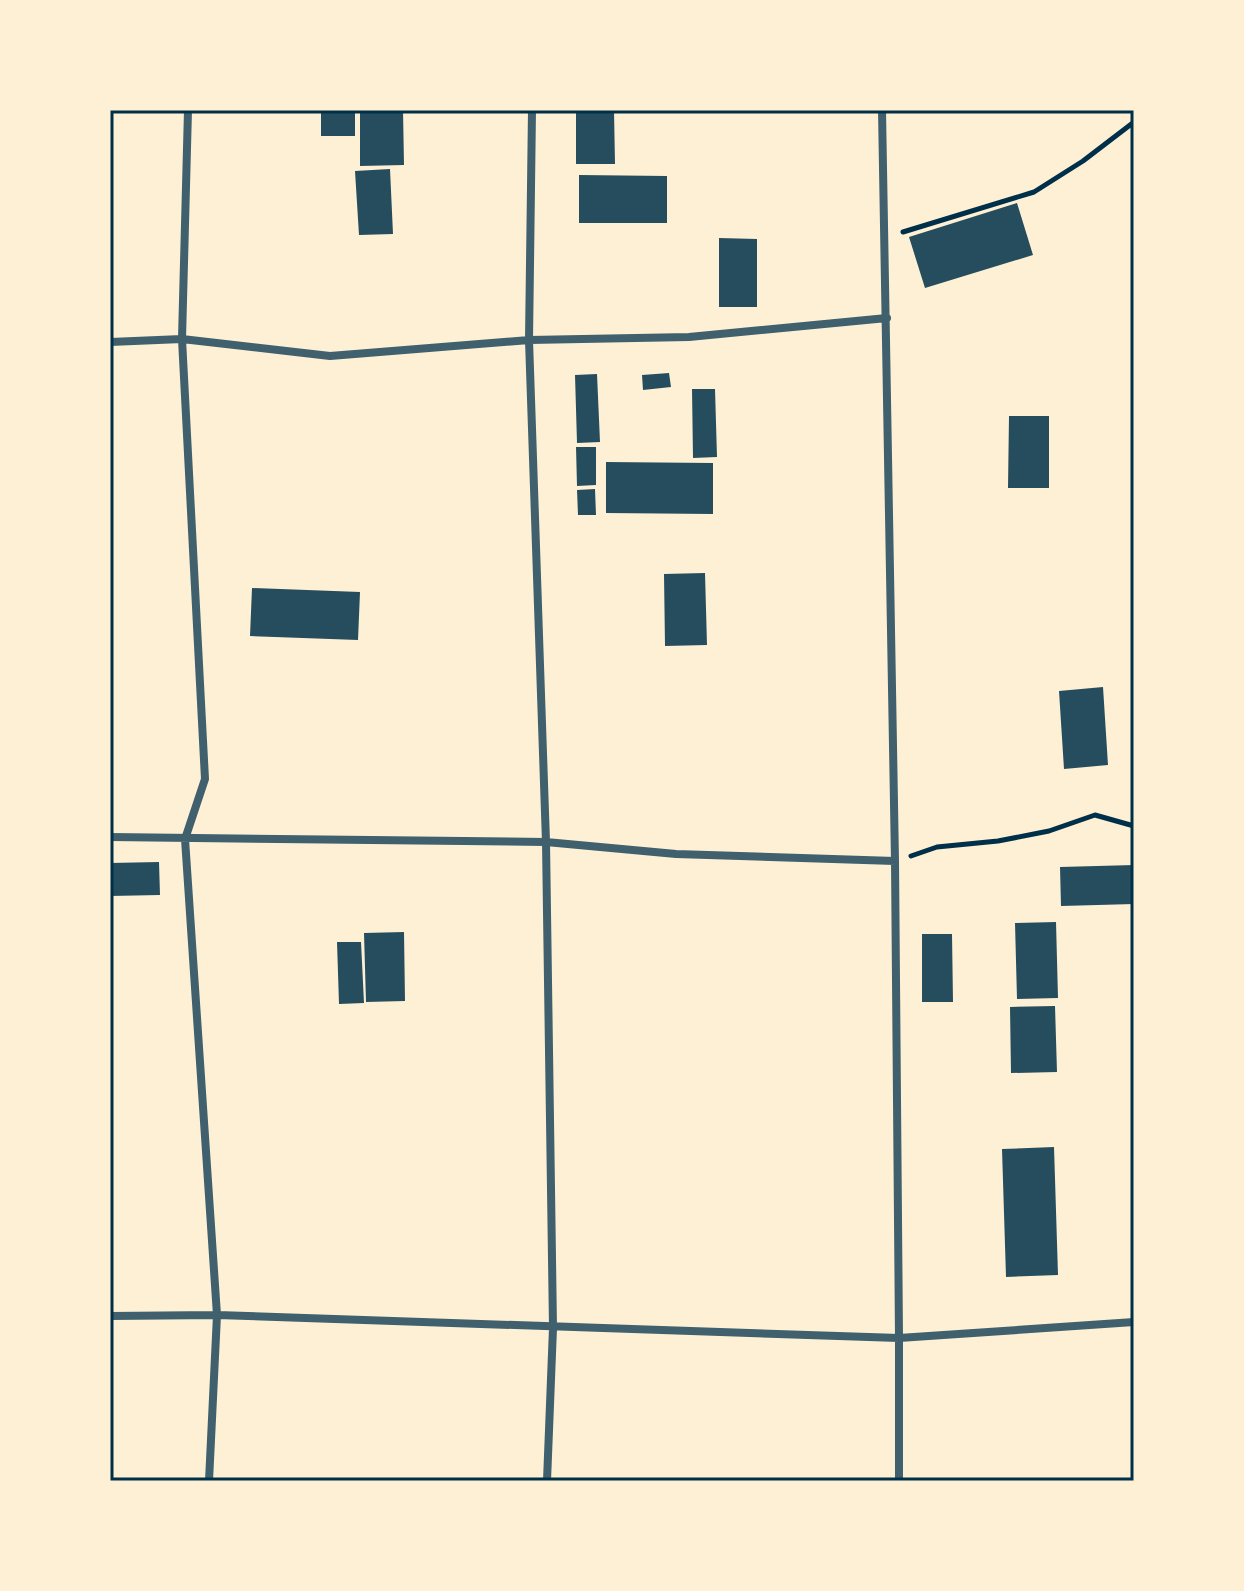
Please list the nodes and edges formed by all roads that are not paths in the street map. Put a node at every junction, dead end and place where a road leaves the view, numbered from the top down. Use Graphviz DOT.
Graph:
graph roads {
  1 [pos="188,110"];
  2 [pos="532,110"];
  3 [pos="882,110"];
  4 [pos="887,318"];
  5 [pos="182,339"];
  6 [pos="529,340"];
  7 [pos="110,342"];
  8 [pos="110,837"];
  9 [pos="185,839"];
  10 [pos="546,842"];
  11 [pos="895,861"];
  12 [pos="217,1315"];
  13 [pos="110,1316"];
  14 [pos="1134,1322"];
  15 [pos="553,1328"];
  16 [pos="899,1338"];
  17 [pos="209,1481"];
  18 [pos="547,1481"];
  19 [pos="899,1481"];
  1 -- 5 [label="street"];
  2 -- 6 [label="street"];
  3 -- 4 [label="street"];
  4 -- 6 [label="street"];
  4 -- 11 [label="street"];
  5 -- 6 [label="street"];
  5 -- 7 [label="street"];
  5 -- 9 [label="street"];
  6 -- 10 [label="street"];
  8 -- 9 [label="street"];
  9 -- 10 [label="street"];
  9 -- 12 [label="street"];
  10 -- 11 [label="street"];
  10 -- 15 [label="street"];
  11 -- 16 [label="street"];
  12 -- 13 [label="street"];
  12 -- 15 [label="street"];
  12 -- 17 [label="street"];
  14 -- 16 [label="street"];
  15 -- 16 [label="street"];
  15 -- 18 [label="street"];
  16 -- 19 [label="street"];
}
